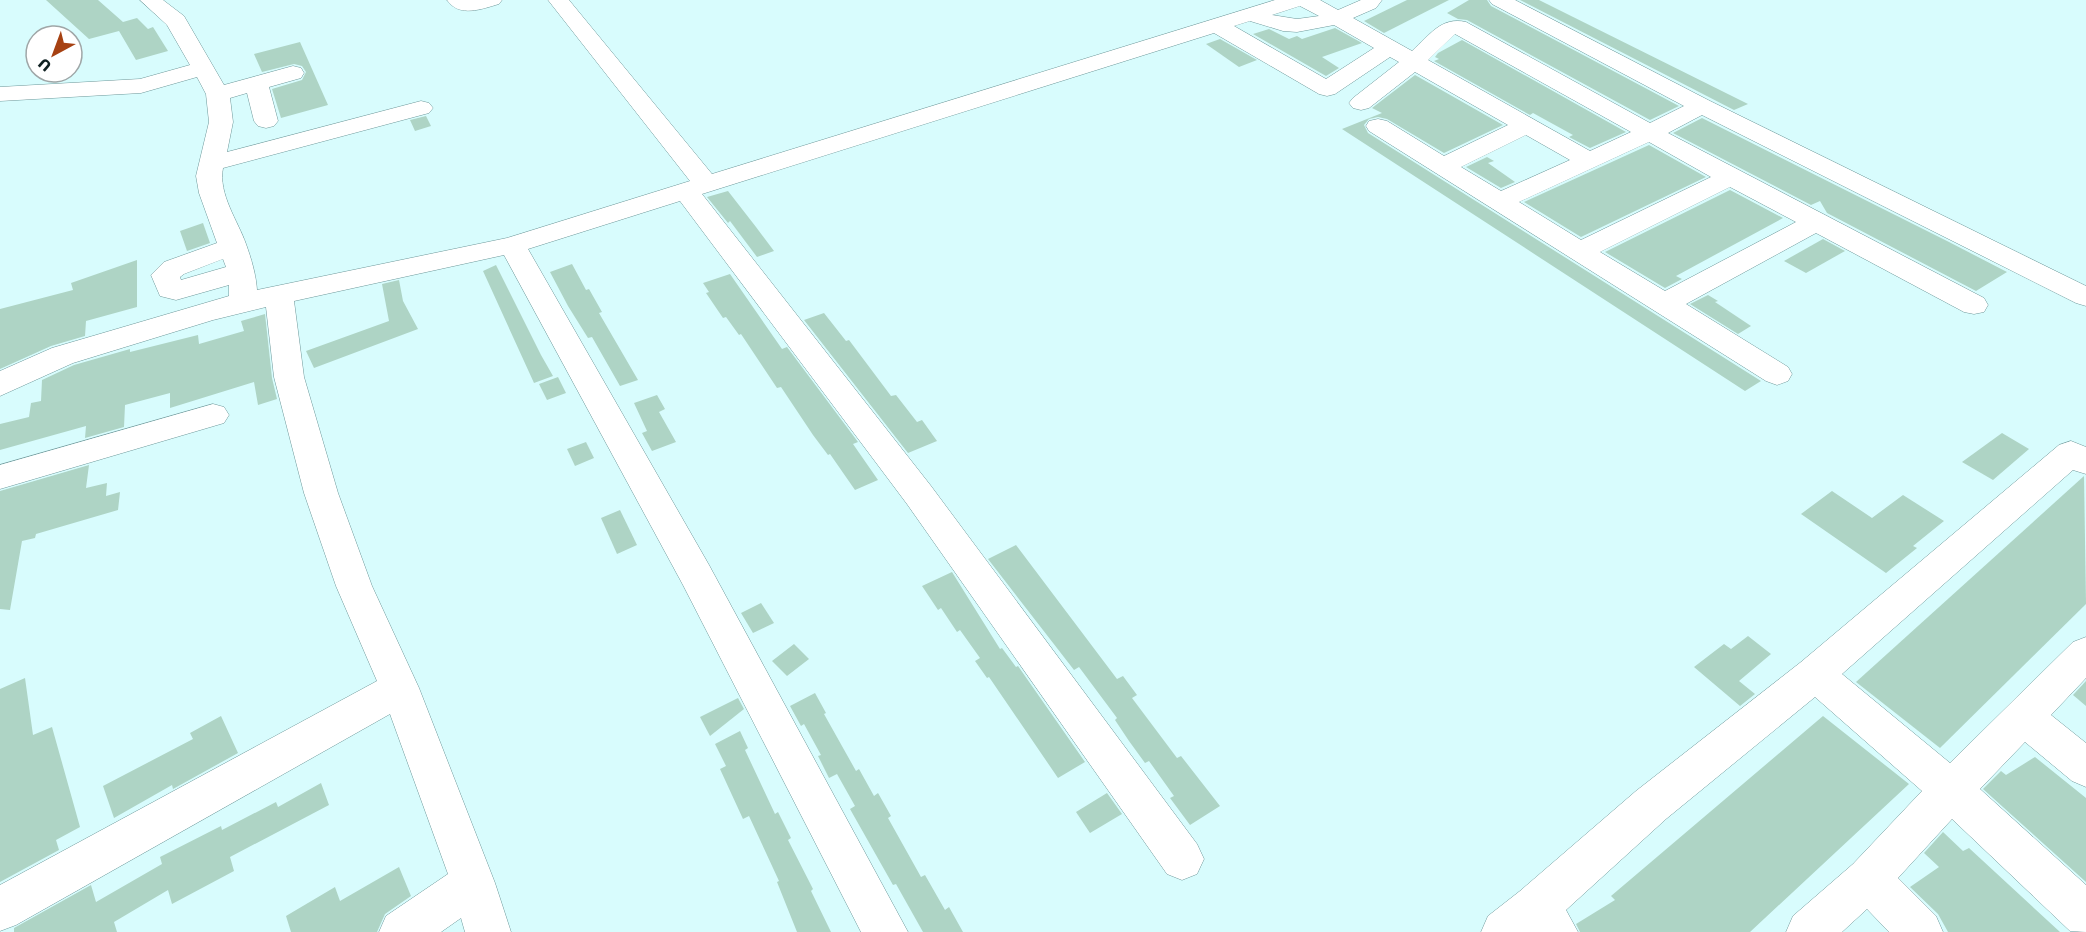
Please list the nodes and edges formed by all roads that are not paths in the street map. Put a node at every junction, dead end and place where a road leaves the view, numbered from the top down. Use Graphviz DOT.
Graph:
graph roads {
  1 [pos="150,0"];
  2 [pos="457,0"];
  3 [pos="492,0"];
  4 [pos="558,0"];
  5 [pos="1297,0"];
  6 [pos="1305,0"];
  7 [pos="1372,0"];
  8 [pos="1499,0"];
  9 [pos="1242,6"];
  10 [pos="1337,18"];
  11 [pos="1171,20"];
  12 [pos="1218,26"];
  13 [pos="1402,54"];
  14 [pos="204,68"];
  15 [pos="292,73"];
  16 [pos="258,91"];
  17 [pos="0,94"];
  18 [pos="219,101"];
  19 [pos="1361,103"];
  20 [pos="1702,106"];
  21 [pos="421,108"];
  22 [pos="266,122"];
  23 [pos="1527,125"];
  24 [pos="1378,126"];
  25 [pos="1649,134"];
  26 [pos="1588,160"];
  27 [pos="212,163"];
  28 [pos="1443,166"];
  29 [pos="1730,177"];
  30 [pos="695,187"];
  31 [pos="1500,201"];
  32 [pos="1817,222"];
  33 [pos="512,244"];
  34 [pos="234,246"];
  35 [pos="1580,250"];
  36 [pos="242,272"];
  37 [pos="279,295"];
  38 [pos="2086,297"];
  39 [pos="244,300"];
  40 [pos="1664,304"];
  41 [pos="1974,305"];
  42 [pos="1777,374"];
  43 [pos="2,382"];
  44 [pos="213,415"];
  45 [pos="2081,451"];
  46 [pos="0,477"];
  47 [pos="2086,653"];
  48 [pos="1815,674"];
  49 [pos="400,688"];
  50 [pos="2025,717"];
  51 [pos="2086,768"];
  52 [pos="1951,790"];
  53 [pos="1182,859"];
  54 [pos="1868,879"];
  55 [pos="473,883"];
  56 [pos="0,909"];
  57 [pos="2086,915"];
  58 [pos="1521,927"];
  59 [pos="402,932"];
  60 [pos="488,932"];
  61 [pos="885,932"];
  62 [pos="1809,932"];
  63 [pos="1920,932"];
  1 -- 14 [label="street"];
  2 -- 3 [label="street"];
  4 -- 30 [label="street"];
  5 -- 9 [label="street"];
  6 -- 10 [label="street"];
  7 -- 10 [label="street"];
  8 -- 20 [label="street"];
  9 -- 10 [label="street"];
  9 -- 11 [label="street"];
  9 -- 12 [label="street"];
  10 -- 13 [label="street"];
  12 -- 13 [label="street"];
  12 -- 30 [label="street"];
  13 -- 19 [label="street"];
  13 -- 23 [label="street"];
  13 -- 25 [label="street"];
  14 -- 17 [label="street"];
  14 -- 18 [label="street"];
  15 -- 16 [label="street"];
  16 -- 18 [label="street"];
  16 -- 22 [label="street"];
  18 -- 27 [label="street"];
  20 -- 25 [label="street"];
  20 -- 38 [label="street"];
  21 -- 27 [label="street"];
  23 -- 26 [label="street"];
  23 -- 28 [label="street"];
  24 -- 28 [label="street"];
  25 -- 26 [label="street"];
  25 -- 29 [label="street"];
  26 -- 31 [label="street"];
  27 -- 34 [label="street"];
  28 -- 31 [label="street"];
  29 -- 32 [label="street"];
  29 -- 35 [label="street"];
  30 -- 33 [label="street"];
  30 -- 53 [label="street"];
  31 -- 35 [label="street"];
  32 -- 40 [label="street"];
  32 -- 41 [label="street"];
  33 -- 37 [label="street"];
  33 -- 61 [label="street"];
  34 -- 36 [label="street"];
  34 -- 36 [label="street"];
  35 -- 40 [label="street"];
  36 -- 39 [label="street"];
  37 -- 39 [label="street"];
  37 -- 49 [label="street"];
  39 -- 43 [label="street"];
  40 -- 42 [label="street"];
  44 -- 46 [label="street"];
  45 -- 48 [label="street"];
  47 -- 50 [label="street"];
  48 -- 52 [label="street"];
  48 -- 58 [label="street"];
  49 -- 55 [label="street"];
  49 -- 56 [label="street"];
  50 -- 51 [label="street"];
  50 -- 52 [label="street"];
  52 -- 54 [label="street"];
  52 -- 57 [label="street"];
  54 -- 62 [label="street"];
  54 -- 63 [label="street"];
  55 -- 59 [label="street"];
  55 -- 60 [label="street"];
}
